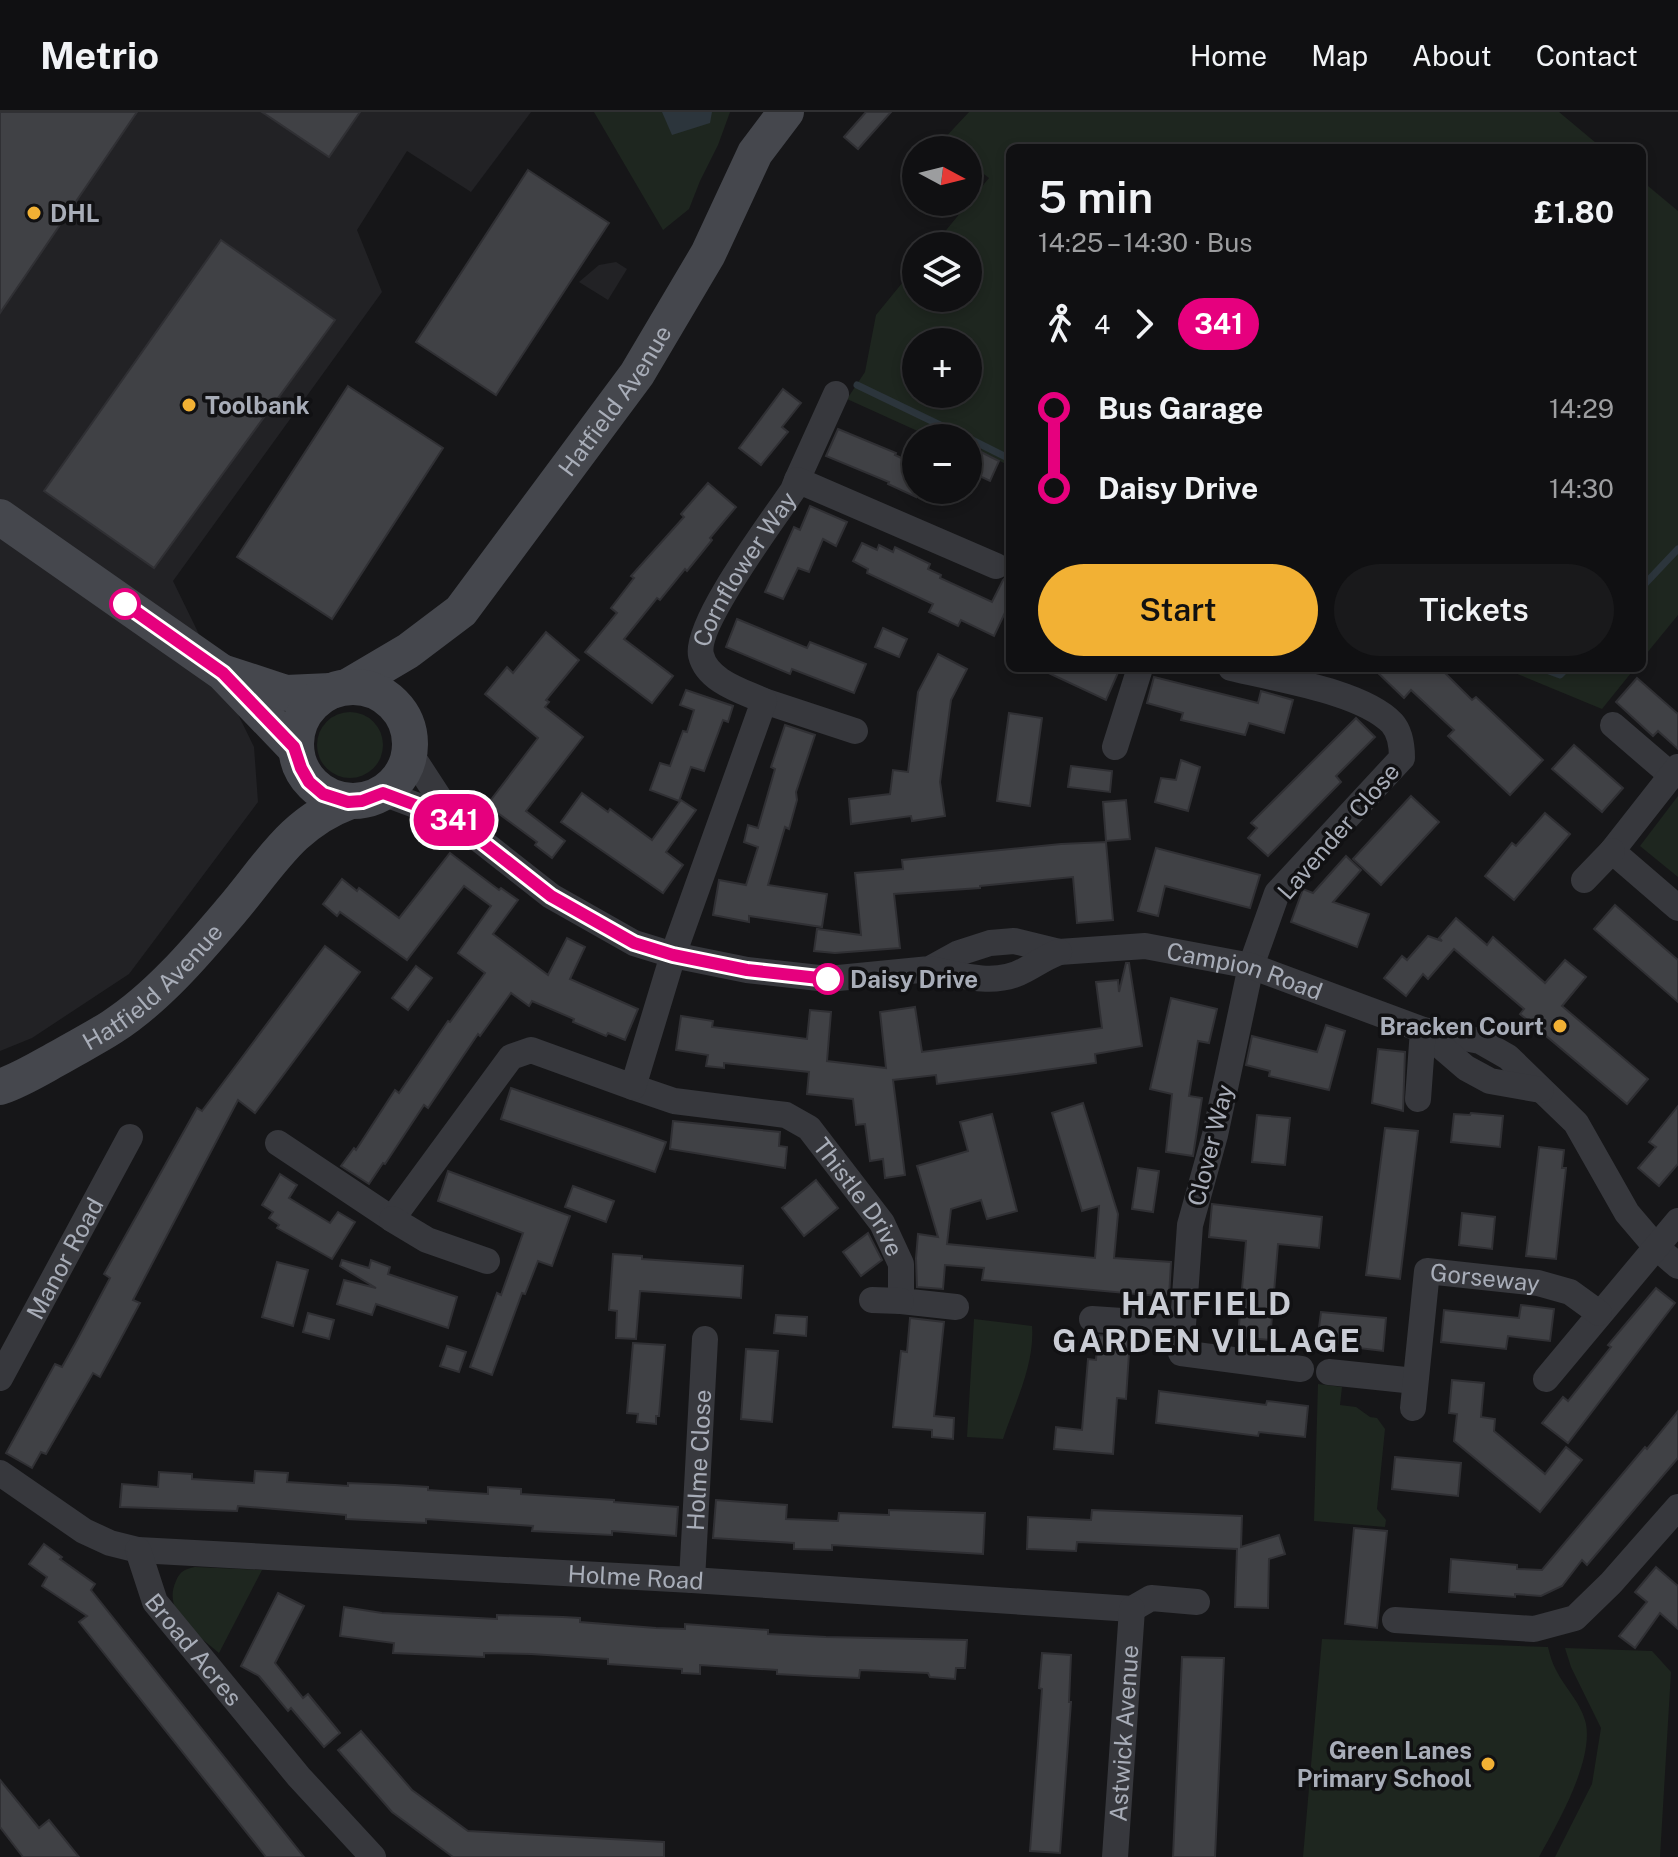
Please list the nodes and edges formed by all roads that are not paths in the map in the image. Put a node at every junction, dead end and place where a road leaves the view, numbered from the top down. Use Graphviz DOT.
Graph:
graph roads {
  1 [pos="758,112"];
  2 [pos="786,112"];
  3 [pos="755,153"];
  4 [pos="836,394"];
  5 [pos="797,480"];
  6 [pos="0,517"];
  7 [pos="996,566"];
  8 [pos="440,628"];
  9 [pos="1139,672"];
  10 [pos="1246,672"];
  11 [pos="223,673"];
  12 [pos="339,689"];
  13 [pos="764,701"];
  14 [pos="1613,725"];
  15 [pos="855,731"];
  16 [pos="410,743"];
  17 [pos="1115,747"];
  18 [pos="298,757"];
  19 [pos="1675,771"];
  20 [pos="383,793"];
  21 [pos="348,802"];
  22 [pos="453,819"];
  23 [pos="1612,851"];
  24 [pos="276,853"];
  25 [pos="1584,880"];
  26 [pos="1678,908"];
  27 [pos="1059,952"];
  28 [pos="673,955"];
  29 [pos="1251,966"];
  30 [pos="930,969"];
  31 [pos="1423,1030"];
  32 [pos="0,1087"];
  33 [pos="633,1087"];
  34 [pos="1418,1099"];
  35 [pos="130,1137"];
  36 [pos="278,1143"];
  37 [pos="392,1219"];
  38 [pos="1678,1221"];
  39 [pos="1656,1247"];
  40 [pos="487,1261"];
  41 [pos="1678,1266"];
  42 [pos="872,1300"];
  43 [pos="901,1301"];
  44 [pos="956,1307"];
  45 [pos="1599,1313"];
  46 [pos="1092,1319"];
  47 [pos="1182,1325"];
  48 [pos="705,1339"];
  49 [pos="1301,1369"];
  50 [pos="1329,1372"];
  51 [pos="0,1378"];
  52 [pos="1546,1379"];
  53 [pos="1415,1381"];
  54 [pos="1413,1408"];
  55 [pos="0,1473"];
  56 [pos="1678,1507"];
  57 [pos="138,1550"];
  58 [pos="692,1580"];
  59 [pos="1197,1602"];
  60 [pos="1132,1609"];
  61 [pos="1395,1620"];
  62 [pos="373,1857"];
  63 [pos="1115,1857"];
  1 -- 3 [label="street, Hatfield Avenue"];
  2 -- 3 [label="street, Hatfield Avenue"];
  3 -- 8 [label="street, Hatfield Avenue"];
  4 -- 5 [label="street"];
  5 -- 7 [label="street, Cornflower Way"];
  5 -- 13 [label="street, Cornflower Way"];
  6 -- 11 [label="street"];
  8 -- 12 [label="street, Hatfield Avenue"];
  8 -- 16 [label="street, Hatfield Avenue"];
  9 -- 17 [label="street"];
  10 -- 29 [label="street, Lavender Close"];
  11 -- 12 [label="street"];
  11 -- 18 [label="street"];
  12 -- 16 [label="street"];
  12 -- 18 [label="street"];
  13 -- 15 [label="street, Cornflower Way"];
  13 -- 28 [label="street"];
  14 -- 19 [label="street"];
  16 -- 20 [label="street"];
  16 -- 22 [label="street"];
  18 -- 21 [label="street"];
  18 -- 24 [label="street, Hatfield Avenue"];
  19 -- 23 [label="street"];
  20 -- 21 [label="street"];
  20 -- 22 [label="street"];
  21 -- 24 [label="street, Hatfield Avenue"];
  22 -- 28 [label="street, Campion Road"];
  23 -- 25 [label="street"];
  23 -- 26 [label="street"];
  24 -- 32 [label="street, Hatfield Avenue"];
  27 -- 29 [label="street, Campion Road"];
  27 -- 30 [label="street, Campion Road"];
  27 -- 30 [label="street, Campion Road"];
  28 -- 30 [label="street, Campion Road"];
  28 -- 33 [label="street"];
  29 -- 31 [label="street, Campion Road"];
  29 -- 47 [label="street, Clover Way"];
  31 -- 34 [label="street"];
  31 -- 39 [label="street, Campion Road"];
  33 -- 37 [label="street"];
  33 -- 43 [label="street, Thistle Drive"];
  35 -- 51 [label="street, Manor Road"];
  36 -- 37 [label="street"];
  37 -- 40 [label="street"];
  38 -- 39 [label="street"];
  39 -- 41 [label="street, Campion Road"];
  39 -- 45 [label="street"];
  42 -- 43 [label="street"];
  43 -- 44 [label="street"];
  45 -- 52 [label="street"];
  45 -- 53 [label="street, Gorseway"];
  46 -- 47 [label="street"];
  47 -- 49 [label="street, Clover Way"];
  48 -- 58 [label="street, Holme Close"];
  50 -- 53 [label="street"];
  53 -- 54 [label="street, Gorseway"];
  55 -- 57 [label="street"];
  56 -- 61 [label="street"];
  57 -- 58 [label="street, Holme Road"];
  57 -- 62 [label="street, Broad Acres"];
  58 -- 60 [label="street, Holme Road"];
  59 -- 60 [label="street, Holme Road"];
  60 -- 63 [label="street, Astwick Avenue"];
}
